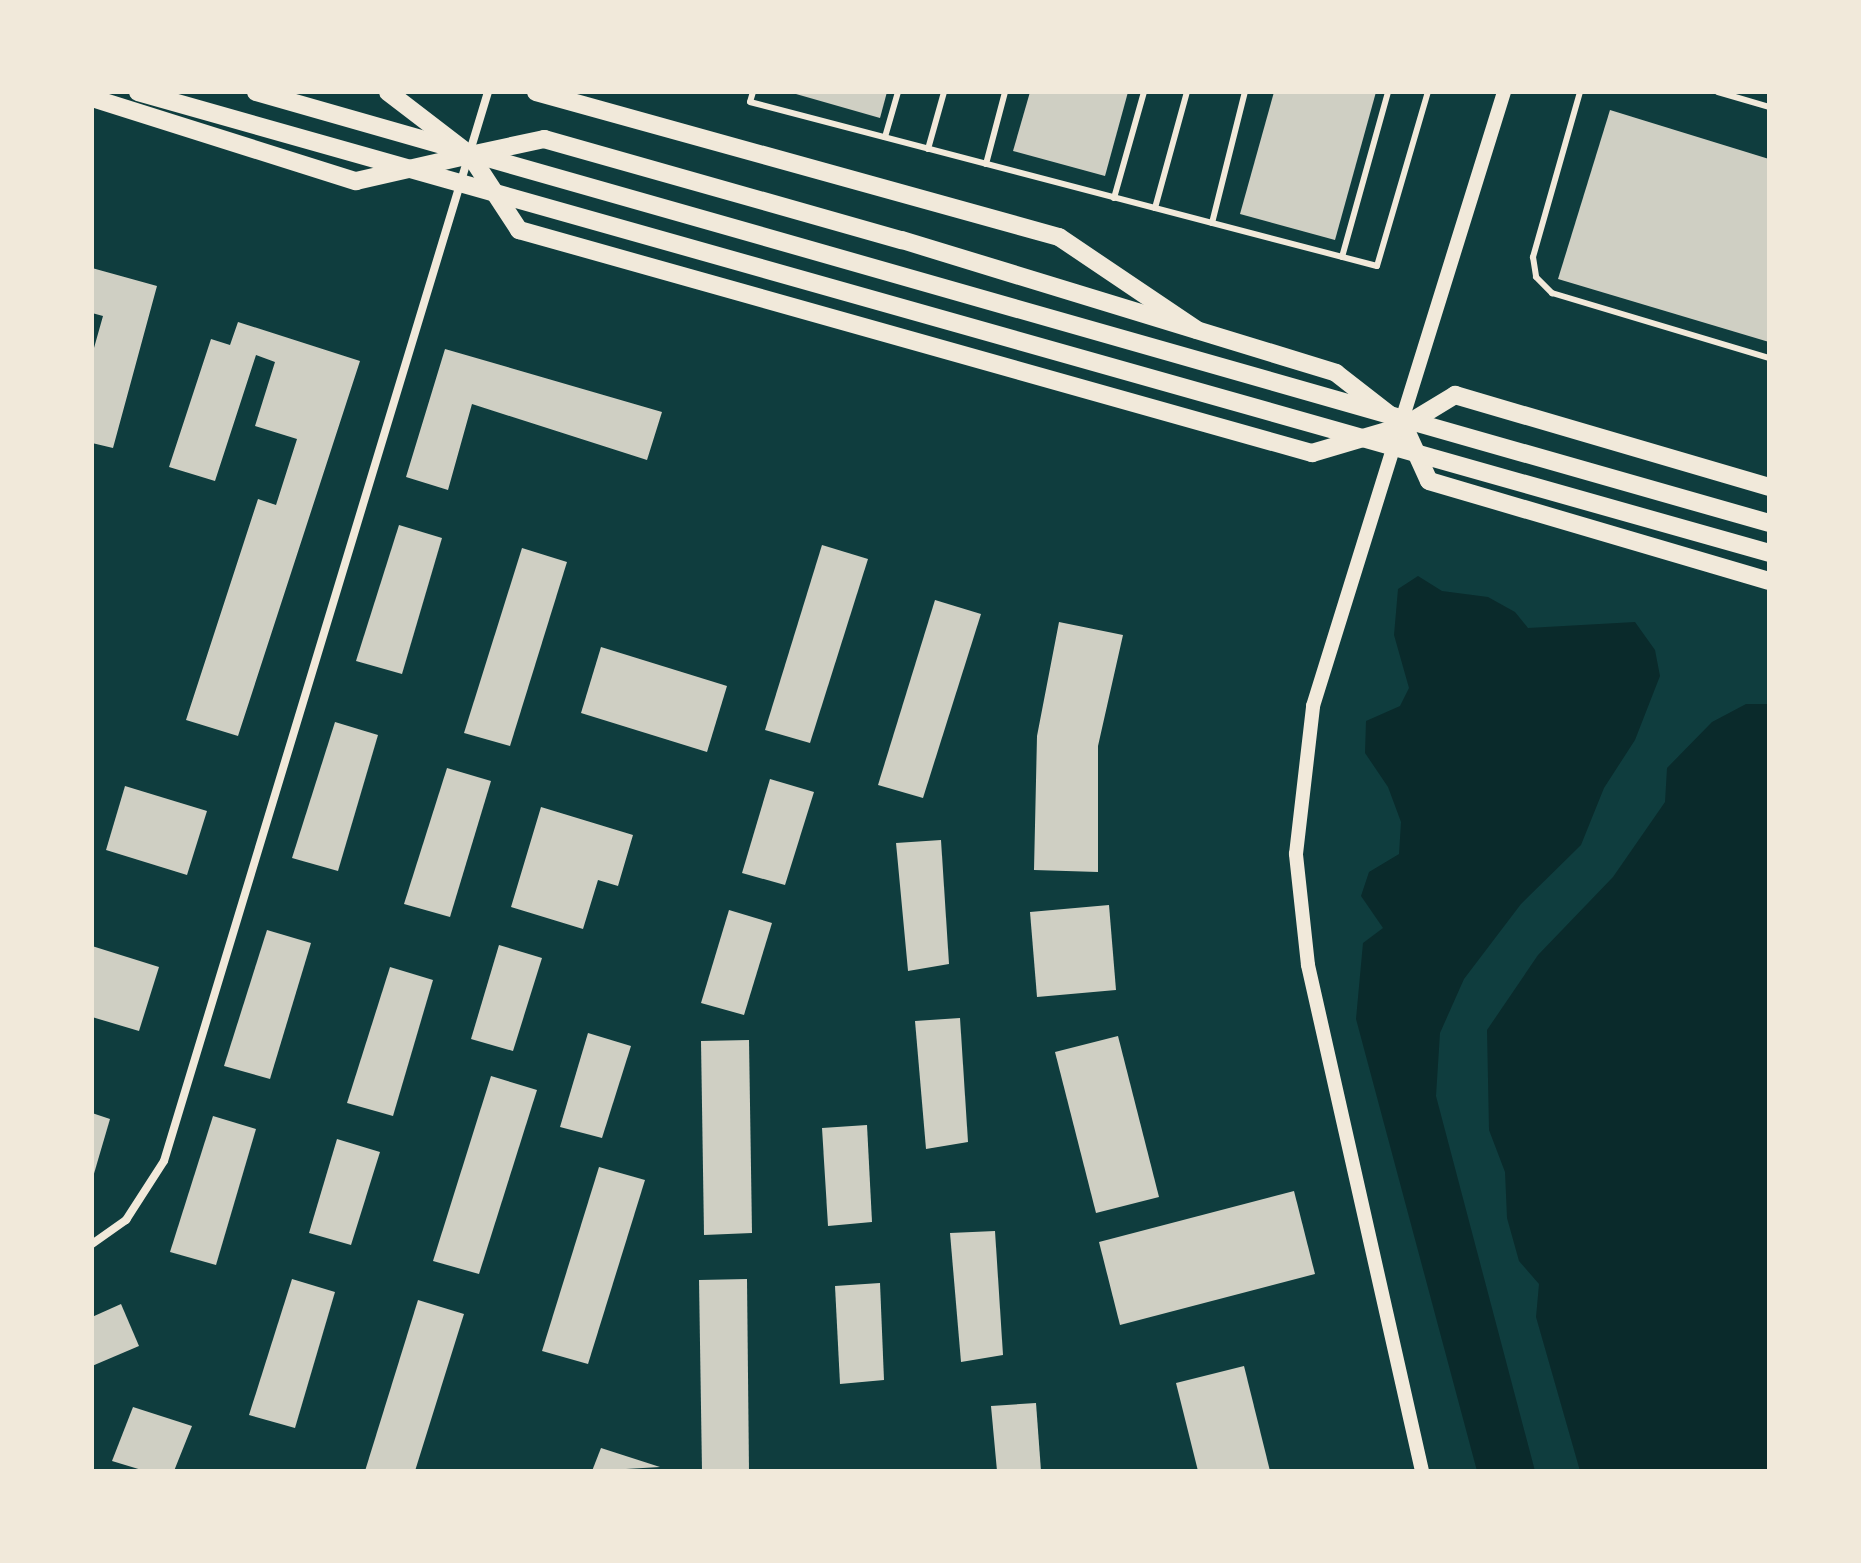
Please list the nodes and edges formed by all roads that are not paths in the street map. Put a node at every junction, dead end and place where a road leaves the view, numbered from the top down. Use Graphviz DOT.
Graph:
graph roads {
  1 [pos="138,92"];
  2 [pos="256,92"];
  3 [pos="388,92"];
  4 [pos="488,92"];
  5 [pos="536,92"];
  6 [pos="753,92"];
  7 [pos="898,92"];
  8 [pos="944,92"];
  9 [pos="1005,92"];
  10 [pos="1144,92"];
  11 [pos="1187,92"];
  12 [pos="1245,92"];
  13 [pos="1388,92"];
  14 [pos="1428,92"];
  15 [pos="1504,92"];
  16 [pos="1580,92"];
  17 [pos="1718,92"];
  18 [pos="92,98"];
  19 [pos="1769,107"];
  20 [pos="885,137"];
  21 [pos="928,149"];
  22 [pos="470,155"];
  23 [pos="986,164"];
  24 [pos="1114,198"];
  25 [pos="1155,208"];
  26 [pos="1212,223"];
  27 [pos="1342,257"];
  28 [pos="1197,330"];
  29 [pos="1769,358"];
  30 [pos="1404,426"];
  31 [pos="1769,487"];
  32 [pos="1769,523"];
  33 [pos="1769,553"];
  34 [pos="1769,581"];
  35 [pos="92,1244"];
  36 [pos="1422,1471"];
  1 -- 33 [label="main road"];
  2 -- 32 [label="main road"];
  3 -- 22 [label="main road"];
  4 -- 22 [label="street"];
  5 -- 28 [label="main road"];
  6 -- 20 [label="lane"];
  7 -- 20 [label="lane"];
  8 -- 21 [label="lane"];
  9 -- 23 [label="lane"];
  10 -- 24 [label="lane"];
  11 -- 25 [label="lane"];
  12 -- 26 [label="lane"];
  13 -- 27 [label="lane"];
  14 -- 27 [label="lane"];
  15 -- 30 [label="street"];
  16 -- 29 [label="lane"];
  17 -- 19 [label="lane"];
  18 -- 22 [label="main road"];
  20 -- 21 [label="lane"];
  21 -- 23 [label="lane"];
  22 -- 28 [label="main road"];
  22 -- 30 [label="main road"];
  22 -- 35 [label="street"];
  23 -- 24 [label="lane"];
  24 -- 25 [label="lane"];
  25 -- 26 [label="lane"];
  26 -- 27 [label="lane"];
  28 -- 30 [label="main road"];
  30 -- 31 [label="main road"];
  30 -- 34 [label="main road"];
  30 -- 36 [label="street"];
}
